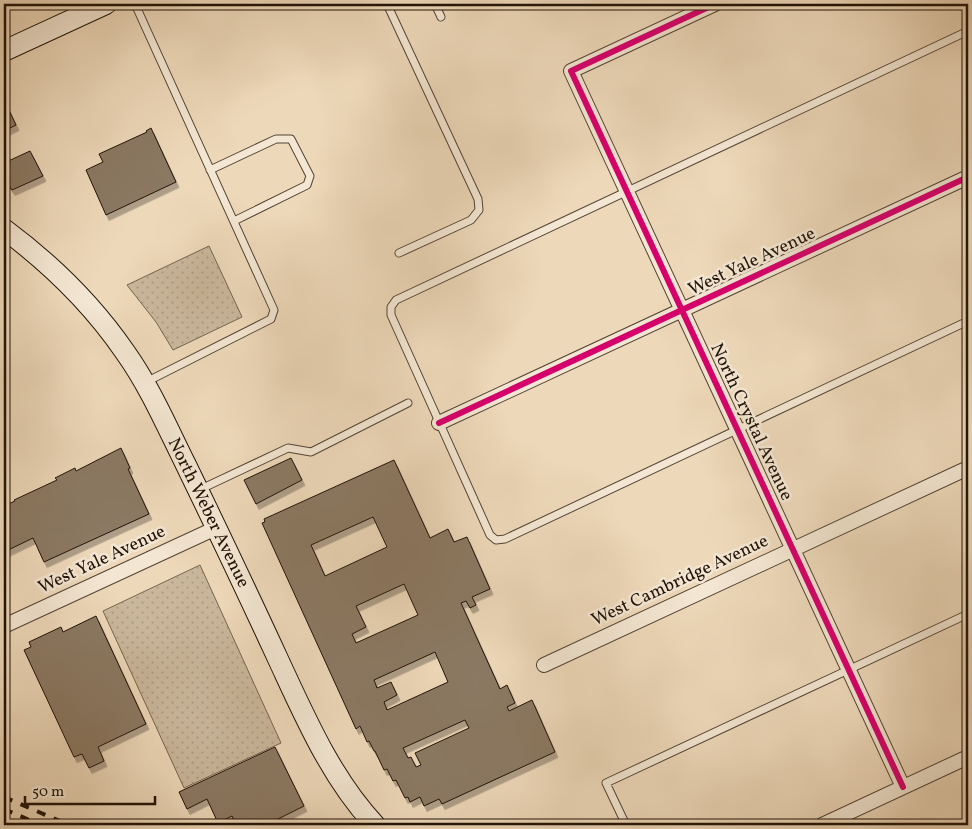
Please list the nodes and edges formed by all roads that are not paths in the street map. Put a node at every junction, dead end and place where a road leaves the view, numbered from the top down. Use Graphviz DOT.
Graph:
graph roads {
  1 [pos="106,4"];
  2 [pos="135,4"];
  3 [pos="387,4"];
  4 [pos="435,4"];
  5 [pos="715,4"];
  6 [pos="441,17"];
  7 [pos="968,31"];
  8 [pos="4,51"];
  9 [pos="210,170"];
  10 [pos="968,177"];
  11 [pos="628,191"];
  12 [pos="234,221"];
  13 [pos="4,229"];
  14 [pos="399,253"];
  15 [pos="683,310"];
  16 [pos="968,321"];
  17 [pos="145,382"];
  18 [pos="408,403"];
  19 [pos="439,423"];
  20 [pos="738,429"];
  21 [pos="968,468"];
  22 [pos="198,490"];
  23 [pos="216,528"];
  24 [pos="793,548"];
  25 [pos="968,614"];
  26 [pos="4,626"];
  27 [pos="544,665"];
  28 [pos="849,670"];
  29 [pos="968,757"];
  30 [pos="903,787"];
  31 [pos="375,825"];
  32 [pos="626,825"];
  33 [pos="822,825"];
  1 -- 8 [label="main road"];
  2 -- 9 [label="lane"];
  3 -- 14 [label="lane"];
  4 -- 6 [label="lane"];
  5 -- 11 [label="street, North Crystal Avenue"];
  7 -- 11 [label="lane"];
  9 -- 12 [label="lane"];
  9 -- 12 [label="lane"];
  10 -- 15 [label="street, West Yale Avenue"];
  11 -- 15 [label="street, North Crystal Avenue"];
  11 -- 19 [label="lane"];
  12 -- 17 [label="lane"];
  13 -- 17 [label="main road, North Weber Avenue"];
  15 -- 19 [label="street, West Yale Avenue"];
  15 -- 20 [label="street, North Crystal Avenue"];
  16 -- 20 [label="lane"];
  17 -- 22 [label="main road, North Weber Avenue"];
  18 -- 22 [label="lane"];
  19 -- 20 [label="lane"];
  20 -- 24 [label="street, North Crystal Avenue"];
  21 -- 24 [label="street, West Cambridge Avenue"];
  22 -- 23 [label="main road, North Weber Avenue"];
  23 -- 26 [label="street, West Yale Avenue"];
  23 -- 31 [label="main road, North Weber Avenue"];
  24 -- 27 [label="street, West Cambridge Avenue"];
  24 -- 28 [label="street, North Crystal Avenue"];
  25 -- 28 [label="lane"];
  28 -- 30 [label="street, North Crystal Avenue"];
  28 -- 32 [label="lane"];
  29 -- 30 [label="street"];
  30 -- 33 [label="street"];
}
